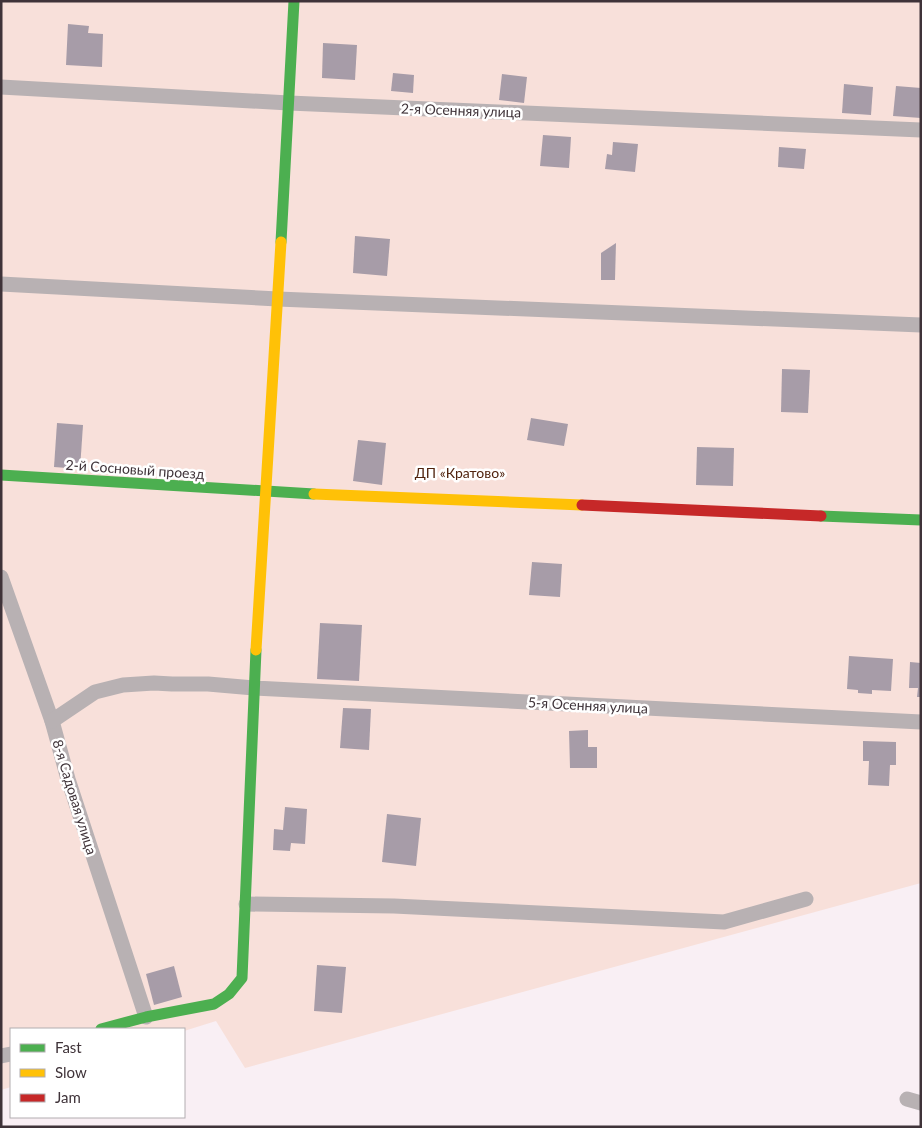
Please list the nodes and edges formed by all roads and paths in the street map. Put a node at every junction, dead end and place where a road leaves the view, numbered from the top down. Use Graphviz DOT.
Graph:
graph roads {
  1 [pos="294,1"];
  2 [pos="1,87"];
  3 [pos="289,103"];
  4 [pos="921,130"];
  5 [pos="1,284"];
  6 [pos="278,299"];
  7 [pos="921,325"];
  8 [pos="1,475"];
  9 [pos="266,492"];
  10 [pos="921,520"];
  11 [pos="1,577"];
  12 [pos="254,688"];
  13 [pos="52,721"];
  14 [pos="921,722"];
  15 [pos="806,899"];
  16 [pos="246,904"];
  17 [pos="146,1017"];
  18 [pos="105,1028"];
  1 -- 3 [label="street"];
  2 -- 3 [label="street, 2-я Осенняя улица"];
  3 -- 4 [label="street, 2-я Осенняя улица"];
  3 -- 6 [label="street"];
  5 -- 6 [label="street"];
  6 -- 7 [label="street"];
  6 -- 9 [label="street"];
  8 -- 9 [label="street, 2-й Сосновый проезд"];
  9 -- 10 [label="street, 2-й Сосновый проезд"];
  9 -- 12 [label="street"];
  11 -- 13 [label="street, 8-я Садовая улица"];
  12 -- 13 [label="street, 5-я Осенняя улица"];
  12 -- 14 [label="street, 5-я Осенняя улица"];
  12 -- 16 [label="street"];
  13 -- 17 [label="street, 8-я Садовая улица"];
  15 -- 16 [label="street"];
  16 -- 17 [label="street"];
  17 -- 18 [label="street"];
}
